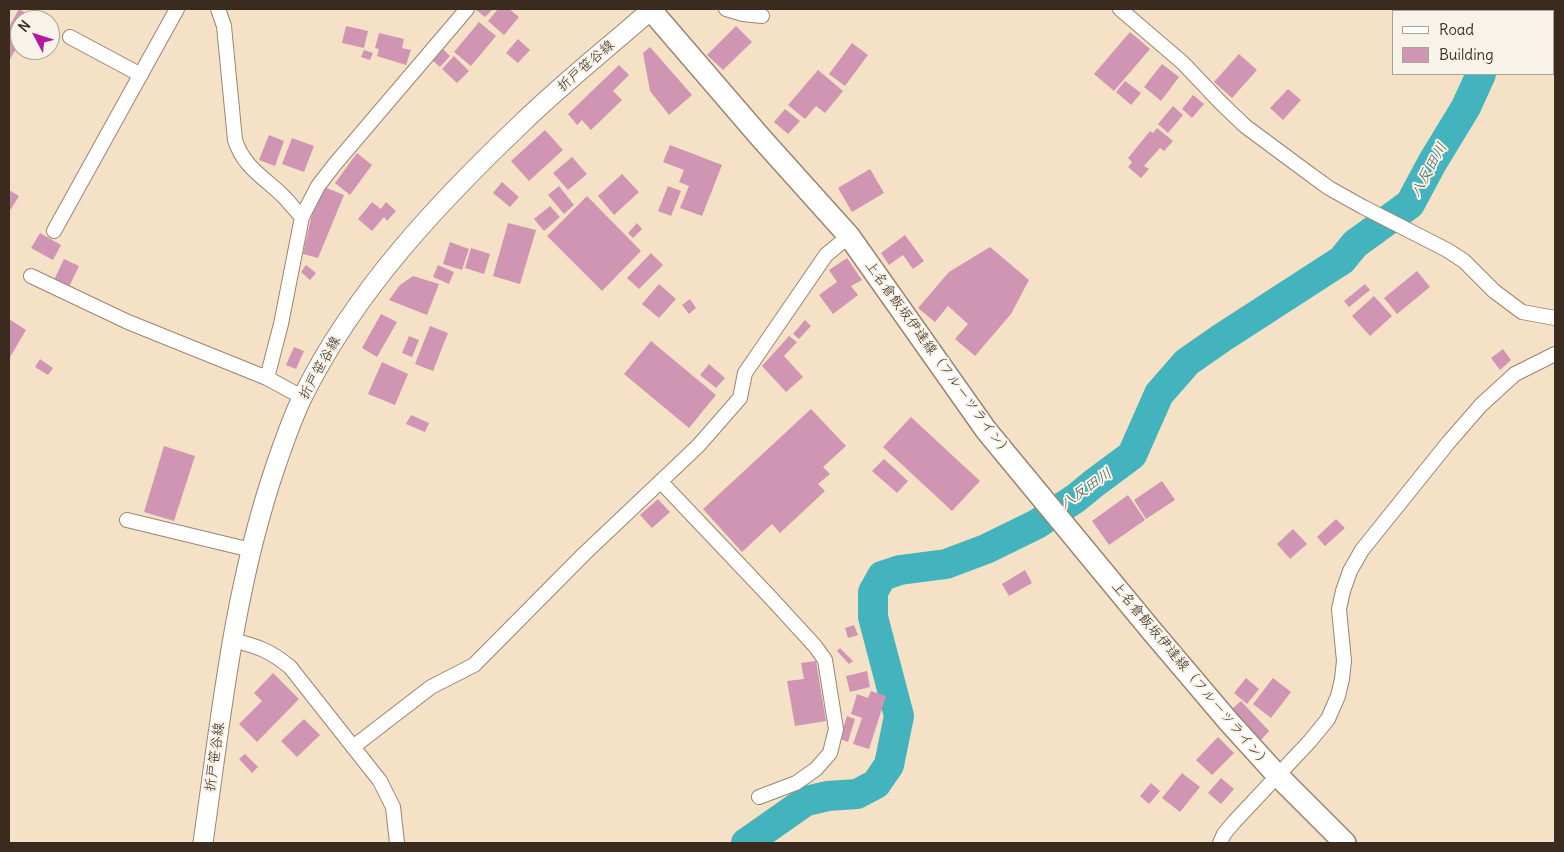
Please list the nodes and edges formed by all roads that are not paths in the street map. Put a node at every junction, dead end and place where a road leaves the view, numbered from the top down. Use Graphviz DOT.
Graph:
graph roads {
  1 [pos="177,9"];
  2 [pos="218,9"];
  3 [pos="468,9"];
  4 [pos="651,9"];
  5 [pos="726,9"];
  6 [pos="1120,9"];
  7 [pos="762,16"];
  8 [pos="70,37"];
  9 [pos="140,75"];
  10 [pos="302,217"];
  11 [pos="54,231"];
  12 [pos="849,236"];
  13 [pos="31,276"];
  14 [pos="1555,318"];
  15 [pos="1555,354"];
  16 [pos="267,378"];
  17 [pos="302,397"];
  18 [pos="661,482"];
  19 [pos="127,520"];
  20 [pos="251,550"];
  21 [pos="233,640"];
  22 [pos="353,747"];
  23 [pos="1278,776"];
  24 [pos="760,796"];
  25 [pos="203,843"];
  26 [pos="397,843"];
  27 [pos="1220,843"];
  28 [pos="1345,843"];
  1 -- 9 [label="street"];
  2 -- 10 [label="street"];
  3 -- 10 [label="street"];
  4 -- 12 [label="main road, 上名倉飯坂伊達線（フルーツライン）"];
  4 -- 17 [label="main road, 折戸笹谷線"];
  5 -- 7 [label="street"];
  6 -- 14 [label="street"];
  8 -- 9 [label="street"];
  9 -- 11 [label="street"];
  10 -- 16 [label="street"];
  12 -- 18 [label="street"];
  12 -- 23 [label="main road, 上名倉飯坂伊達線（フルーツライン）"];
  13 -- 16 [label="street"];
  15 -- 23 [label="street"];
  16 -- 17 [label="street"];
  17 -- 20 [label="main road, 折戸笹谷線"];
  18 -- 22 [label="street"];
  18 -- 24 [label="street"];
  19 -- 20 [label="street"];
  20 -- 21 [label="main road, 折戸笹谷線"];
  21 -- 22 [label="street"];
  21 -- 25 [label="main road, 折戸笹谷線"];
  22 -- 26 [label="street"];
  23 -- 27 [label="street"];
  23 -- 28 [label="main road, 上名倉飯坂伊達線（フルーツライン）"];
}
